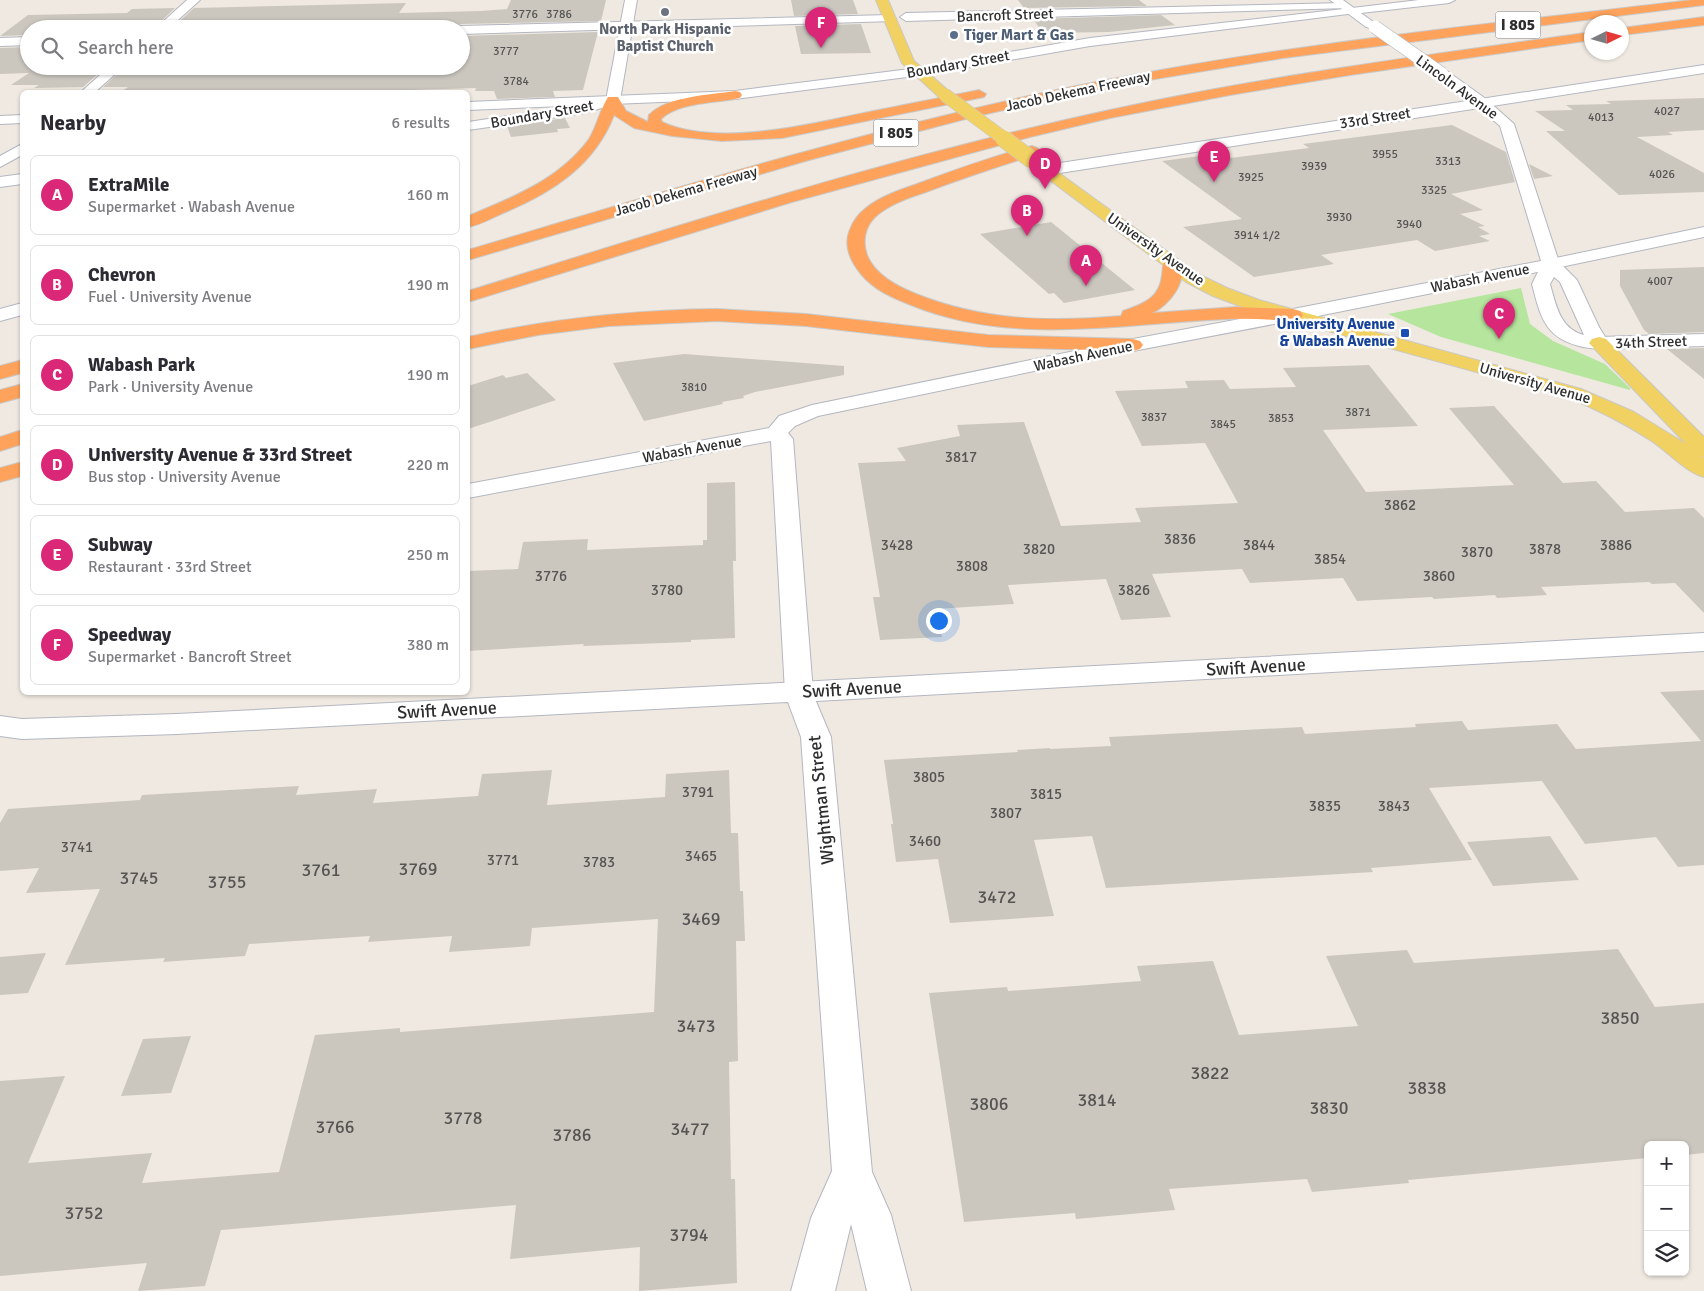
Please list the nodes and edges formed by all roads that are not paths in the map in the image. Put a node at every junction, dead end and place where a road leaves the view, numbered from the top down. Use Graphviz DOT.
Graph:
graph roads {
  1 [pos="194,0"];
  2 [pos="631,0"];
  3 [pos="882,0"];
  4 [pos="1449,0"];
  5 [pos="1704,2"];
  6 [pos="898,5"];
  7 [pos="1344,6"];
  8 [pos="1236,8"];
  9 [pos="890,19"];
  10 [pos="171,20"];
  11 [pos="1277,21"];
  12 [pos="1704,21"];
  13 [pos="908,22"];
  14 [pos="627,26"];
  15 [pos="470,30"];
  16 [pos="1629,31"];
  17 [pos="1584,37"];
  18 [pos="20,41"];
  19 [pos="0,42"];
  20 [pos="1333,48"];
  21 [pos="1042,49"];
  22 [pos="926,57"];
  23 [pos="1704,69"];
  24 [pos="918,72"];
  25 [pos="108,75"];
  26 [pos="1301,78"];
  27 [pos="1048,82"];
  28 [pos="90,90"];
  29 [pos="993,92"];
  30 [pos="735,94"];
  31 [pos="613,100"];
  32 [pos="1481,102"];
  33 [pos="470,106"];
  34 [pos="20,119"];
  35 [pos="0,120"];
  36 [pos="470,126"];
  37 [pos="1100,131"];
  38 [pos="672,132"];
  39 [pos="1046,147"];
  40 [pos="20,150"];
  41 [pos="0,162"];
  42 [pos="1047,170"];
  43 [pos="20,180"];
  44 [pos="0,182"];
  45 [pos="470,221"];
  46 [pos="1704,232"];
  47 [pos="470,254"];
  48 [pos="1172,263"];
  49 [pos="1551,264"];
  50 [pos="470,296"];
  51 [pos="20,310"];
  52 [pos="0,315"];
  53 [pos="1293,315"];
  54 [pos="1107,323"];
  55 [pos="1704,340"];
  56 [pos="470,343"];
  57 [pos="1599,343"];
  58 [pos="1133,345"];
  59 [pos="20,367"];
  60 [pos="0,373"];
  61 [pos="20,391"];
  62 [pos="0,397"];
  63 [pos="776,433"];
  64 [pos="20,438"];
  65 [pos="0,444"];
  66 [pos="1704,462"];
  67 [pos="20,470"];
  68 [pos="0,475"];
  69 [pos="470,491"];
  70 [pos="1704,642"];
  71 [pos="799,692"];
  72 [pos="7,730"];
  73 [pos="852,1172"];
  74 [pos="813,1291"];
  75 [pos="889,1291"];
  1 -- 10 [label="street"];
  2 -- 14 [label="street"];
  3 -- 9 [label="main road, University Avenue"];
  4 -- 7 [label="street, Boundary Street"];
  5 -- 20 [label="highway, Jacob Dekema Freeway / I 805"];
  6 -- 13 [label="main road"];
  7 -- 8 [label="street, Bancroft Street"];
  7 -- 11 [label="street, Boundary Street"];
  7 -- 32 [label="street, Lincoln Avenue, bridge"];
  8 -- 11 [label="street"];
  8 -- 13 [label="street, Bancroft Street"];
  9 -- 14 [label="street"];
  9 -- 24 [label="main road, University Avenue"];
  11 -- 21 [label="street, Boundary Street"];
  12 -- 16 [label="highway"];
  14 -- 15 [label="street"];
  14 -- 31 [label="street"];
  17 -- 26 [label="highway, Jacob Dekema Freeway / I 805"];
  18 -- 19 [label="street"];
  20 -- 27 [label="highway"];
  20 -- 47 [label="highway, Jacob Dekema Freeway / I 805"];
  21 -- 22 [label="street"];
  21 -- 24 [label="street, Boundary Street"];
  22 -- 24 [label="main road"];
  23 -- 32 [label="street, 33rd Street"];
  24 -- 30 [label="street, Boundary Street"];
  24 -- 42 [label="main road, University Avenue, bridge"];
  25 -- 28 [label="street"];
  26 -- 37 [label="highway"];
  26 -- 50 [label="highway, Jacob Dekema Freeway / I 805"];
  29 -- 38 [label="highway"];
  30 -- 31 [label="street, Boundary Street"];
  30 -- 38 [label="highway"];
  31 -- 33 [label="street"];
  31 -- 36 [label="street, Boundary Street"];
  31 -- 38 [label="highway"];
  31 -- 45 [label="highway"];
  32 -- 42 [label="street, 33rd Street"];
  32 -- 49 [label="street, Lincoln Avenue"];
  34 -- 35 [label="street"];
  39 -- 54 [label="highway"];
  40 -- 41 [label="street"];
  42 -- 48 [label="main road, University Avenue"];
  43 -- 44 [label="street"];
  46 -- 49 [label="street, Wabash Avenue"];
  48 -- 53 [label="main road, University Avenue"];
  48 -- 54 [label="highway"];
  49 -- 53 [label="street, Wabash Avenue"];
  49 -- 57 [label="street, Lincoln Avenue"];
  49 -- 57 [label="street"];
  51 -- 52 [label="street"];
  53 -- 54 [label="highway"];
  53 -- 58 [label="street, Wabash Avenue"];
  53 -- 66 [label="main road, University Avenue"];
  55 -- 57 [label="street, 34th Street"];
  56 -- 58 [label="highway"];
  57 -- 66 [label="main road"];
  58 -- 63 [label="street, Wabash Avenue"];
  59 -- 60 [label="highway"];
  61 -- 62 [label="highway"];
  63 -- 69 [label="street, Wabash Avenue"];
  63 -- 71 [label="street, Wightman Street"];
  64 -- 65 [label="highway"];
  67 -- 68 [label="highway"];
  70 -- 71 [label="street, Swift Avenue"];
  71 -- 72 [label="street, Swift Avenue"];
  71 -- 73 [label="street, Wightman Street"];
  73 -- 74 [label="street, Wightman Street"];
  73 -- 75 [label="street, Wightman Street"];
}
